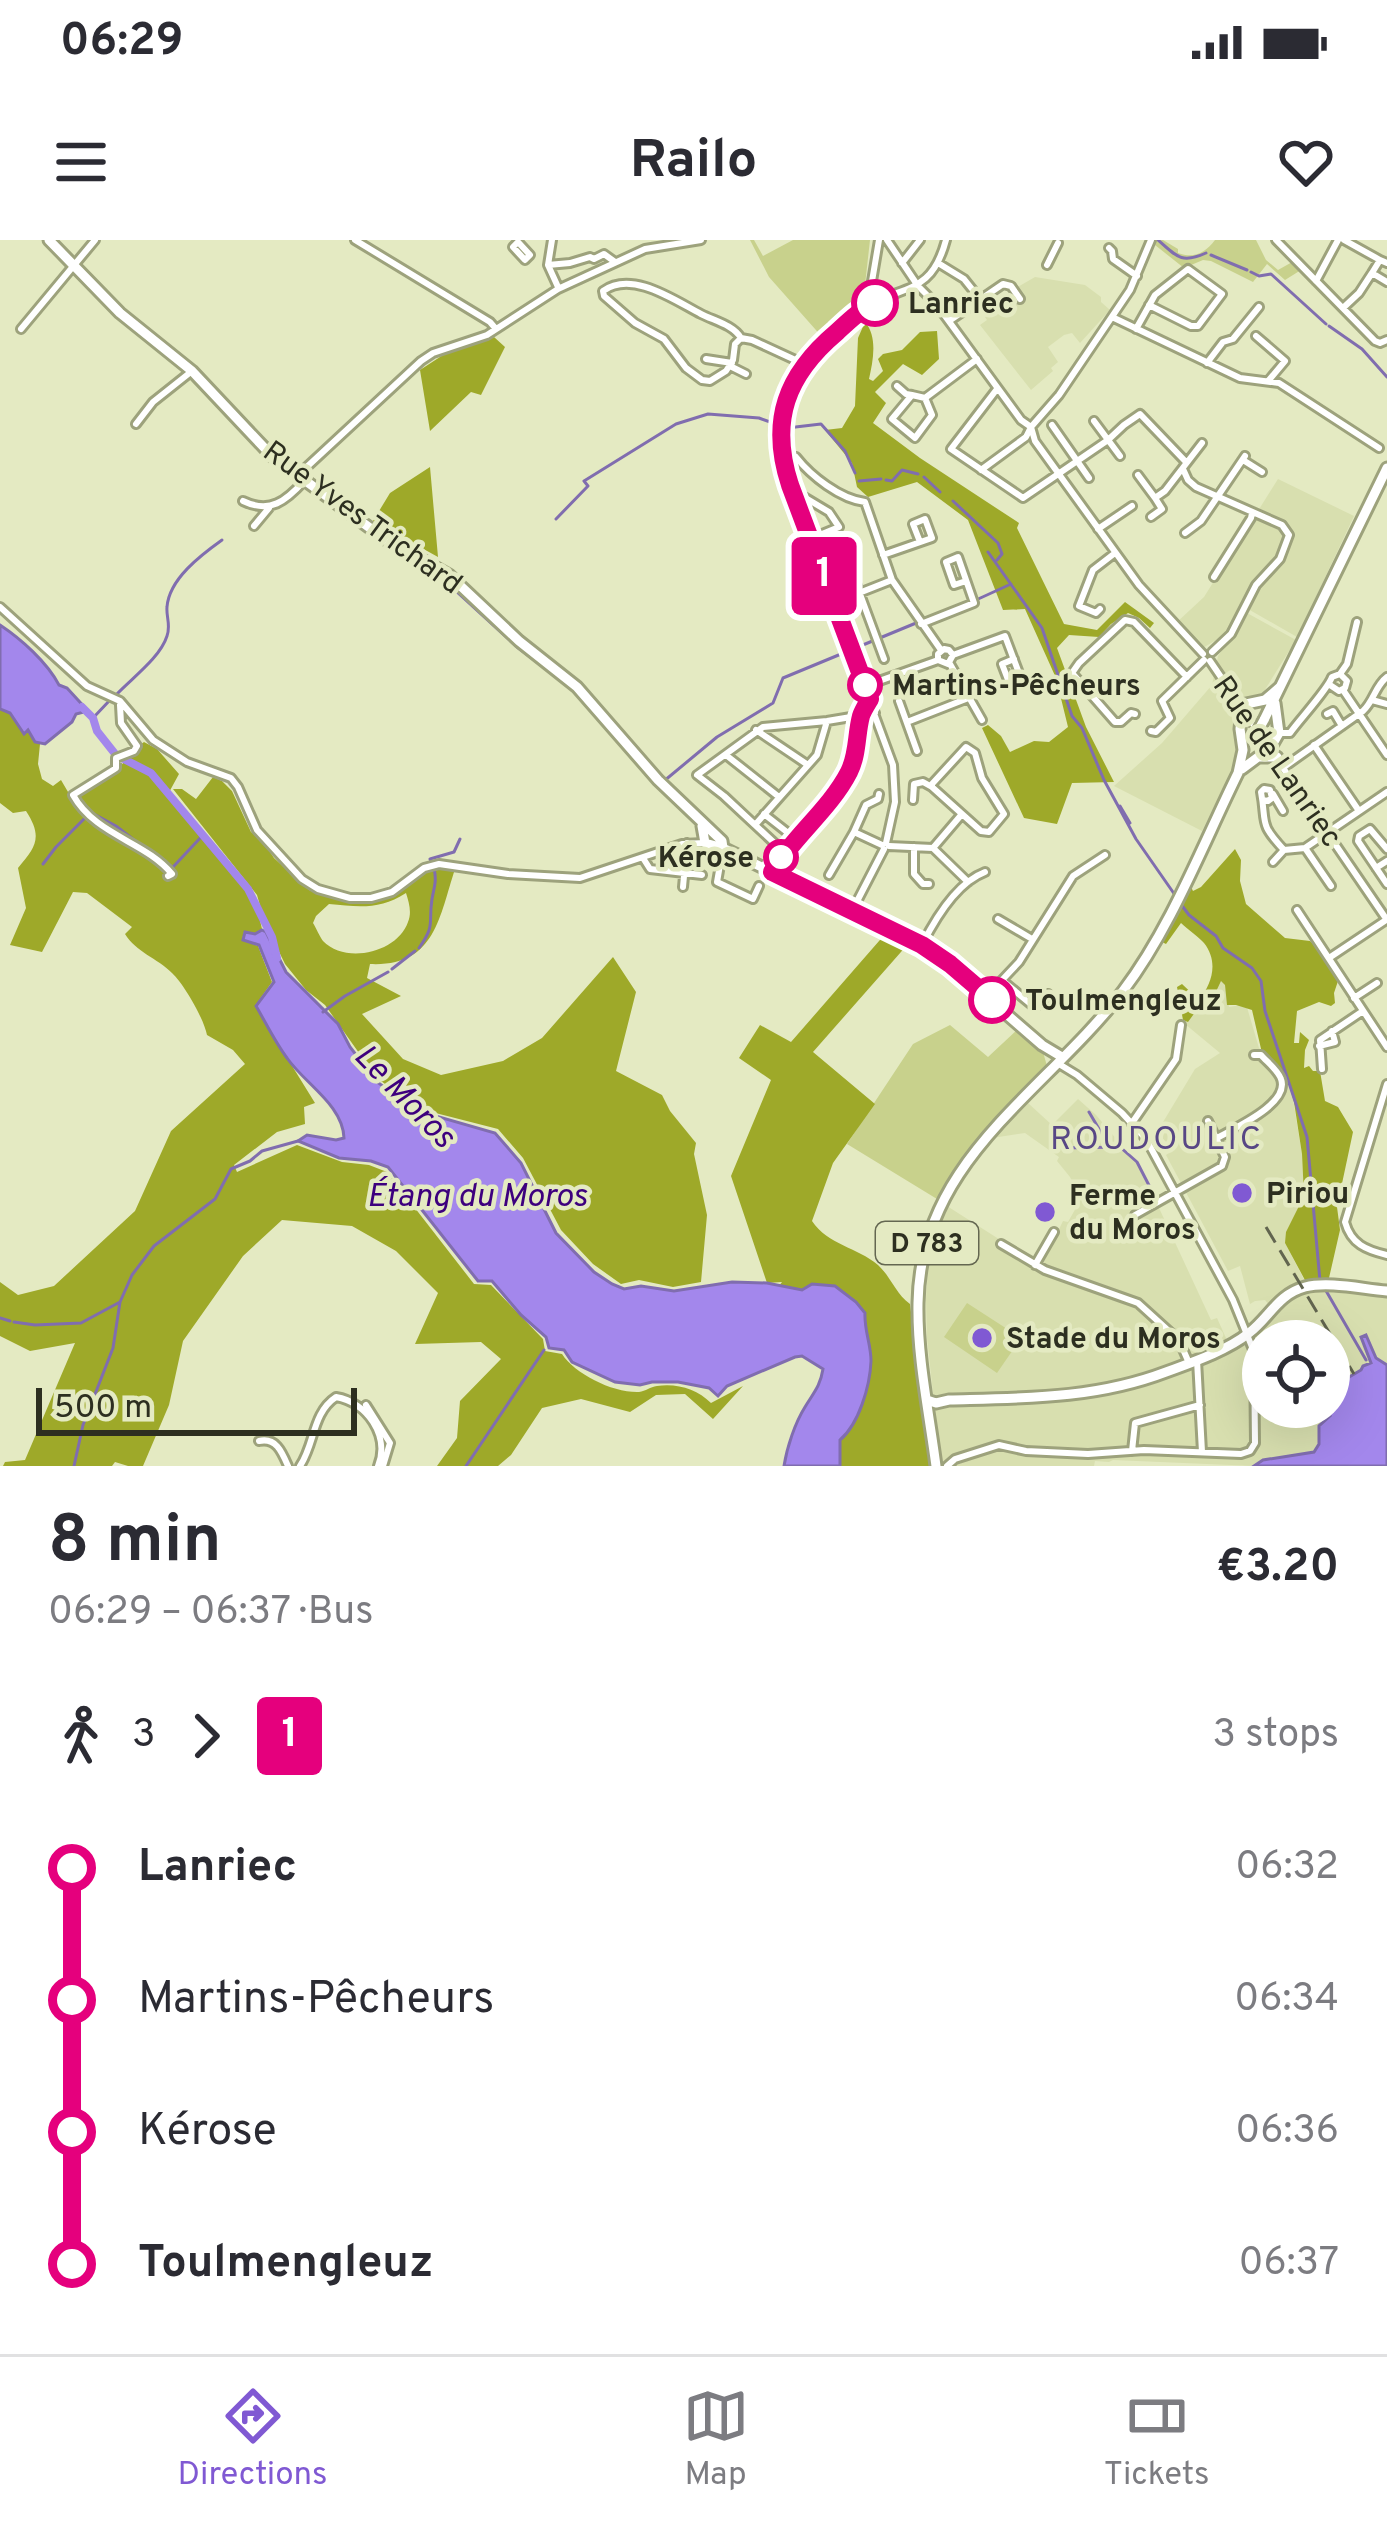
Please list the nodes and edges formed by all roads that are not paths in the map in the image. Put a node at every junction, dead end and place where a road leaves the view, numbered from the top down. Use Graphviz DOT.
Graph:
graph roads {
  1 [pos="49,240"];
  2 [pos="95,240"];
  3 [pos="355,240"];
  4 [pos="552,240"];
  5 [pos="701,240"];
  6 [pos="920,240"];
  7 [pos="946,240"];
  8 [pos="1046,240"];
  9 [pos="1150,240"];
  10 [pos="1276,240"];
  11 [pos="1341,240"];
  12 [pos="886,241"];
  13 [pos="1059,241"];
  14 [pos="1109,248"];
  15 [pos="527,257"];
  16 [pos="1114,260"];
  17 [pos="1384,261"];
  18 [pos="548,262"];
  19 [pos="615,262"];
  20 [pos="902,263"];
  21 [pos="938,263"];
  22 [pos="1047,265"];
  23 [pos="73,267"];
  24 [pos="1108,271"];
  25 [pos="1372,273"];
  26 [pos="1137,276"];
  27 [pos="1316,281"];
  28 [pos="1387,282"];
  29 [pos="918,286"];
  30 [pos="558,289"];
  31 [pos="980,299"];
  32 [pos="1020,299"];
  33 [pos="871,305"];
  34 [pos="1150,305"];
  35 [pos="1259,307"];
  36 [pos="1343,308"];
  37 [pos="1112,317"];
  38 [pos="949,321"];
  39 [pos="21,329"];
  40 [pos="496,329"];
  41 [pos="1136,329"];
  42 [pos="1256,336"];
  43 [pos="741,338"];
  44 [pos="1387,340"];
  45 [pos="706,358"];
  46 [pos="976,359"];
  47 [pos="1207,363"];
  48 [pos="731,364"];
  49 [pos="804,364"];
  50 [pos="192,371"];
  51 [pos="746,374"];
  52 [pos="1269,380"];
  53 [pos="897,386"];
  54 [pos="998,388"];
  55 [pos="912,394"];
  56 [pos="925,398"];
  57 [pos="1094,421"];
  58 [pos="136,424"];
  59 [pos="1052,425"];
  60 [pos="1031,427"];
  61 [pos="1108,440"];
  62 [pos="1202,443"];
  63 [pos="1379,448"];
  64 [pos="1120,456"];
  65 [pos="796,457"];
  66 [pos="1076,460"];
  67 [pos="1185,466"];
  68 [pos="1387,468"];
  69 [pos="981,470"];
  70 [pos="1262,472"];
  71 [pos="1058,473"];
  72 [pos="1138,475"];
  73 [pos="300,478"];
  74 [pos="1089,478"];
  75 [pos="804,496"];
  76 [pos="1155,498"];
  77 [pos="1217,498"];
  78 [pos="243,501"];
  79 [pos="1132,506"];
  80 [pos="269,508"];
  81 [pos="1252,513"];
  82 [pos="1150,518"];
  83 [pos="254,526"];
  84 [pos="1098,529"];
  85 [pos="1185,533"];
  86 [pos="810,538"];
  87 [pos="920,542"];
  88 [pos="1115,553"];
  89 [pos="884,556"];
  90 [pos="850,567"];
  91 [pos="1214,577"];
  92 [pos="892,580"];
  93 [pos="966,581"];
  94 [pos="859,593"];
  95 [pos="0,607"];
  96 [pos="1100,609"];
  97 [pos="1357,622"];
  98 [pos="921,624"];
  99 [pos="941,650"];
  100 [pos="1207,657"];
  101 [pos="884,659"];
  102 [pos="952,659"];
  103 [pos="1014,659"];
  104 [pos="938,660"];
  105 [pos="1340,674"];
  106 [pos="1186,676"];
  107 [pos="1387,677"];
  108 [pos="1330,685"];
  109 [pos="865,686"];
  110 [pos="1342,690"];
  111 [pos="1278,692"];
  112 [pos="971,697"];
  113 [pos="870,699"];
  114 [pos="1372,700"];
  115 [pos="120,701"];
  116 [pos="899,701"];
  117 [pos="1387,704"];
  118 [pos="1135,714"];
  119 [pos="1327,714"];
  120 [pos="1358,715"];
  121 [pos="877,716"];
  122 [pos="1244,716"];
  123 [pos="861,720"];
  124 [pos="982,720"];
  125 [pos="827,722"];
  126 [pos="908,722"];
  127 [pos="1342,726"];
  128 [pos="756,730"];
  129 [pos="1151,731"];
  130 [pos="1279,734"];
  131 [pos="1314,745"];
  132 [pos="917,751"];
  133 [pos="724,754"];
  134 [pos="1387,755"];
  135 [pos="1277,757"];
  136 [pos="808,765"];
  137 [pos="1238,773"];
  138 [pos="932,788"];
  139 [pos="1387,792"];
  140 [pos="879,794"];
  141 [pos="779,797"];
  142 [pos="914,800"];
  143 [pos="1283,811"];
  144 [pos="1359,812"];
  145 [pos="764,814"];
  146 [pos="962,814"];
  147 [pos="700,821"];
  148 [pos="754,825"];
  149 [pos="711,830"];
  150 [pos="854,832"];
  151 [pos="1328,832"];
  152 [pos="796,840"];
  153 [pos="687,843"];
  154 [pos="706,843"];
  155 [pos="885,845"];
  156 [pos="914,847"];
  157 [pos="723,848"];
  158 [pos="932,848"];
  159 [pos="1305,848"];
  160 [pos="1387,849"];
  161 [pos="1284,850"];
  162 [pos="784,852"];
  163 [pos="1105,855"];
  164 [pos="643,858"];
  165 [pos="1387,861"];
  166 [pos="1273,862"];
  167 [pos="1376,868"];
  168 [pos="772,872"];
  169 [pos="985,872"];
  170 [pos="684,873"];
  171 [pos="702,875"];
  172 [pos="830,875"];
  173 [pos="168,876"];
  174 [pos="968,882"];
  175 [pos="929,884"];
  176 [pos="1387,884"];
  177 [pos="759,886"];
  178 [pos="1331,886"];
  179 [pos="683,887"];
  180 [pos="1297,910"];
  181 [pos="852,911"];
  182 [pos="998,919"];
  183 [pos="1387,920"];
  184 [pos="1032,939"];
  185 [pos="922,945"];
  186 [pos="1329,958"];
  187 [pos="1003,981"];
  188 [pos="1376,982"];
  189 [pos="1048,994"];
  190 [pos="987,996"];
  191 [pos="1354,998"];
  192 [pos="1363,1011"];
  193 [pos="1181,1025"];
  194 [pos="1387,1047"];
  195 [pos="1254,1055"];
  196 [pos="1060,1060"];
  197 [pos="1322,1069"];
  198 [pos="1387,1084"];
  199 [pos="1377,1115"];
  200 [pos="1387,1118"];
  201 [pos="1208,1121"];
  202 [pos="1132,1123"];
  203 [pos="1216,1138"];
  204 [pos="1177,1193"];
  205 [pos="1135,1215"];
  206 [pos="1054,1232"];
  207 [pos="1001,1244"];
  208 [pos="1387,1244"];
  209 [pos="1386,1255"];
  210 [pos="1035,1265"];
  211 [pos="1387,1292"];
  212 [pos="1261,1320"];
  213 [pos="1242,1322"];
  214 [pos="1242,1337"];
  215 [pos="1193,1361"];
  216 [pos="939,1400"];
  217 [pos="366,1405"];
  218 [pos="1200,1405"];
  219 [pos="1255,1428"];
  220 [pos="259,1441"];
  221 [pos="1132,1451"];
  222 [pos="1202,1452"];
  223 [pos="288,1466"];
  224 [pos="300,1466"];
  225 [pos="380,1466"];
  226 [pos="936,1466"];
  227 [pos="947,1466"];
  1 -- 23 [label="main road, Rue Yves Trichard"];
  2 -- 23 [label="street"];
  3 -- 40 [label="street"];
  4 -- 18 [label="street"];
  5 -- 19 [label="street"];
  6 -- 20 [label="street"];
  7 -- 21 [label="street"];
  8 -- 13 [label="street"];
  9 -- 26 [label="street"];
  10 -- 27 [label="street"];
  11 -- 17 [label="street"];
  11 -- 27 [label="street"];
  12 -- 20 [label="street, Rue de Lanriec"];
  12 -- 33 [label="street"];
  13 -- 22 [label="street"];
  14 -- 16 [label="street"];
  15 -- 18 [label="street"];
  16 -- 24 [label="street"];
  16 -- 26 [label="street"];
  17 -- 25 [label="street"];
  18 -- 19 [label="street"];
  18 -- 30 [label="street"];
  19 -- 30 [label="street"];
  20 -- 29 [label="street, Rue de Lanriec"];
  21 -- 29 [label="street"];
  21 -- 31 [label="street"];
  23 -- 39 [label="street"];
  23 -- 50 [label="main road, Rue Yves Trichard"];
  25 -- 28 [label="street"];
  25 -- 36 [label="street"];
  26 -- 37 [label="street"];
  27 -- 36 [label="street"];
  29 -- 33 [label="street"];
  29 -- 38 [label="street, Rue de Lanriec"];
  30 -- 40 [label="street"];
  31 -- 32 [label="street"];
  31 -- 38 [label="street"];
  33 -- 49 [label="street"];
  34 -- 34 [label="street"];
  34 -- 41 [label="street"];
  35 -- 47 [label="street"];
  36 -- 44 [label="street"];
  37 -- 41 [label="street"];
  37 -- 60 [label="street"];
  38 -- 46 [label="street, Rue de Lanriec"];
  40 -- 73 [label="street"];
  41 -- 47 [label="street"];
  42 -- 52 [label="street"];
  43 -- 48 [label="street"];
  43 -- 48 [label="street"];
  43 -- 49 [label="street"];
  45 -- 48 [label="street"];
  46 -- 54 [label="street, Rue de Lanriec"];
  46 -- 56 [label="street"];
  47 -- 52 [label="street"];
  48 -- 51 [label="street"];
  49 -- 86 [label="street"];
  50 -- 58 [label="street"];
  50 -- 73 [label="main road, Rue Yves Trichard"];
  52 -- 63 [label="street"];
  53 -- 55 [label="street"];
  54 -- 60 [label="street, Rue de Lanriec"];
  54 -- 69 [label="street"];
  55 -- 56 [label="street"];
  55 -- 56 [label="street"];
  57 -- 61 [label="street"];
  59 -- 66 [label="street"];
  60 -- 69 [label="street"];
  60 -- 71 [label="street, Rue de Lanriec"];
  61 -- 64 [label="street"];
  61 -- 66 [label="street"];
  61 -- 67 [label="street"];
  62 -- 67 [label="street"];
  65 -- 89 [label="street"];
  66 -- 71 [label="street"];
  66 -- 74 [label="street"];
  67 -- 76 [label="street"];
  67 -- 77 [label="street"];
  68 -- 111 [label="main road, D 783"];
  69 -- 71 [label="street"];
  70 -- 77 [label="street"];
  71 -- 84 [label="street, Rue de Lanriec"];
  72 -- 76 [label="street"];
  73 -- 80 [label="street"];
  73 -- 147 [label="main road, Rue Yves Trichard"];
  75 -- 86 [label="street"];
  76 -- 82 [label="street"];
  77 -- 81 [label="street"];
  77 -- 85 [label="street"];
  78 -- 80 [label="street"];
  79 -- 84 [label="street"];
  80 -- 83 [label="street"];
  81 -- 91 [label="street"];
  81 -- 100 [label="street"];
  84 -- 88 [label="street, Rue de Lanriec"];
  86 -- 109 [label="street"];
  87 -- 89 [label="street"];
  88 -- 96 [label="street"];
  88 -- 100 [label="street, Rue de Lanriec"];
  89 -- 92 [label="street"];
  90 -- 94 [label="street"];
  92 -- 94 [label="street"];
  92 -- 98 [label="street"];
  93 -- 93 [label="street"];
  93 -- 98 [label="street"];
  94 -- 101 [label="street"];
  95 -- 115 [label="street"];
  97 -- 105 [label="street"];
  98 -- 99 [label="street"];
  99 -- 102 [label="street"];
  99 -- 104 [label="street"];
  100 -- 106 [label="street"];
  100 -- 122 [label="street, Rue de Lanriec"];
  102 -- 103 [label="street"];
  102 -- 104 [label="street"];
  102 -- 112 [label="street"];
  104 -- 109 [label="street"];
  105 -- 108 [label="street"];
  105 -- 110 [label="street"];
  106 -- 118 [label="street"];
  106 -- 129 [label="street"];
  107 -- 114 [label="street"];
  108 -- 110 [label="street"];
  108 -- 130 [label="street"];
  109 -- 113 [label="street"];
  110 -- 120 [label="street"];
  111 -- 122 [label="main road"];
  111 -- 130 [label="main road"];
  111 -- 137 [label="main road, D 783, bridge"];
  112 -- 124 [label="street"];
  112 -- 126 [label="street"];
  113 -- 121 [label="street"];
  113 -- 123 [label="street"];
  114 -- 117 [label="street"];
  114 -- 120 [label="street"];
  115 -- 164 [label="street"];
  115 -- 173 [label="street"];
  116 -- 126 [label="street"];
  119 -- 127 [label="street"];
  120 -- 127 [label="street"];
  120 -- 134 [label="street"];
  121 -- 123 [label="street"];
  121 -- 155 [label="street"];
  122 -- 135 [label="street, Rue de Lanriec"];
  122 -- 137 [label="main road, D 783"];
  123 -- 125 [label="street"];
  123 -- 152 [label="street"];
  125 -- 128 [label="street"];
  125 -- 136 [label="street"];
  126 -- 132 [label="street"];
  127 -- 131 [label="street"];
  128 -- 133 [label="street"];
  128 -- 136 [label="street"];
  130 -- 135 [label="main road"];
  131 -- 135 [label="street"];
  131 -- 144 [label="street"];
  133 -- 141 [label="street"];
  133 -- 148 [label="street"];
  135 -- 137 [label="main road"];
  135 -- 151 [label="street, Rue de Lanriec"];
  136 -- 141 [label="street"];
  137 -- 196 [label="main road, D 783"];
  138 -- 142 [label="street"];
  138 -- 146 [label="street"];
  138 -- 146 [label="street"];
  139 -- 144 [label="street"];
  140 -- 150 [label="street"];
  141 -- 145 [label="street"];
  143 -- 161 [label="street"];
  144 -- 151 [label="street"];
  145 -- 148 [label="street"];
  145 -- 152 [label="street"];
  146 -- 158 [label="street"];
  147 -- 149 [label="main road, Rue Yves Trichard"];
  147 -- 154 [label="main road"];
  148 -- 162 [label="street"];
  149 -- 154 [label="main road"];
  149 -- 157 [label="main road"];
  150 -- 155 [label="street"];
  150 -- 172 [label="street"];
  151 -- 159 [label="street"];
  151 -- 183 [label="street, Rue de Lanriec"];
  152 -- 162 [label="street"];
  153 -- 154 [label="street"];
  153 -- 164 [label="street"];
  153 -- 170 [label="street"];
  154 -- 157 [label="main road"];
  155 -- 156 [label="street"];
  155 -- 181 [label="street"];
  156 -- 158 [label="street"];
  156 -- 175 [label="street"];
  157 -- 168 [label="main road"];
  157 -- 177 [label="street"];
  158 -- 174 [label="street"];
  159 -- 161 [label="street"];
  159 -- 178 [label="street"];
  160 -- 167 [label="street"];
  161 -- 166 [label="street"];
  162 -- 168 [label="street"];
  163 -- 184 [label="street"];
  164 -- 170 [label="street"];
  165 -- 167 [label="street"];
  167 -- 176 [label="street"];
  168 -- 181 [label="main road"];
  169 -- 174 [label="street"];
  170 -- 171 [label="street"];
  170 -- 179 [label="street"];
  174 -- 185 [label="street"];
  180 -- 186 [label="street"];
  181 -- 185 [label="main road"];
  182 -- 184 [label="street"];
  183 -- 186 [label="street"];
  184 -- 187 [label="street"];
  185 -- 190 [label="main road"];
  186 -- 191 [label="street"];
  187 -- 189 [label="street"];
  187 -- 190 [label="street"];
  188 -- 191 [label="street"];
  190 -- 196 [label="main road"];
  191 -- 192 [label="street"];
  192 -- 194 [label="street"];
  192 -- 197 [label="street"];
  193 -- 202 [label="street"];
  195 -- 203 [label="street"];
  196 -- 202 [label="street"];
  196 -- 216 [label="main road, D 783"];
  198 -- 199 [label="street"];
  199 -- 200 [label="street"];
  199 -- 209 [label="street"];
  201 -- 203 [label="street"];
  202 -- 204 [label="street"];
  203 -- 204 [label="street"];
  204 -- 205 [label="street"];
  204 -- 213 [label="street"];
  206 -- 210 [label="street"];
  207 -- 210 [label="street"];
  208 -- 209 [label="street"];
  210 -- 215 [label="street"];
  211 -- 212 [label="main road"];
  214 -- 215 [label="main road"];
  215 -- 216 [label="main road"];
  215 -- 218 [label="street"];
  216 -- 226 [label="main road"];
  217 -- 225 [label="street"];
  218 -- 221 [label="street"];
  218 -- 222 [label="street"];
  219 -- 222 [label="street"];
  220 -- 223 [label="street"];
  221 -- 222 [label="street"];
  221 -- 227 [label="street"];
  224 -- 225 [label="street"];
}
